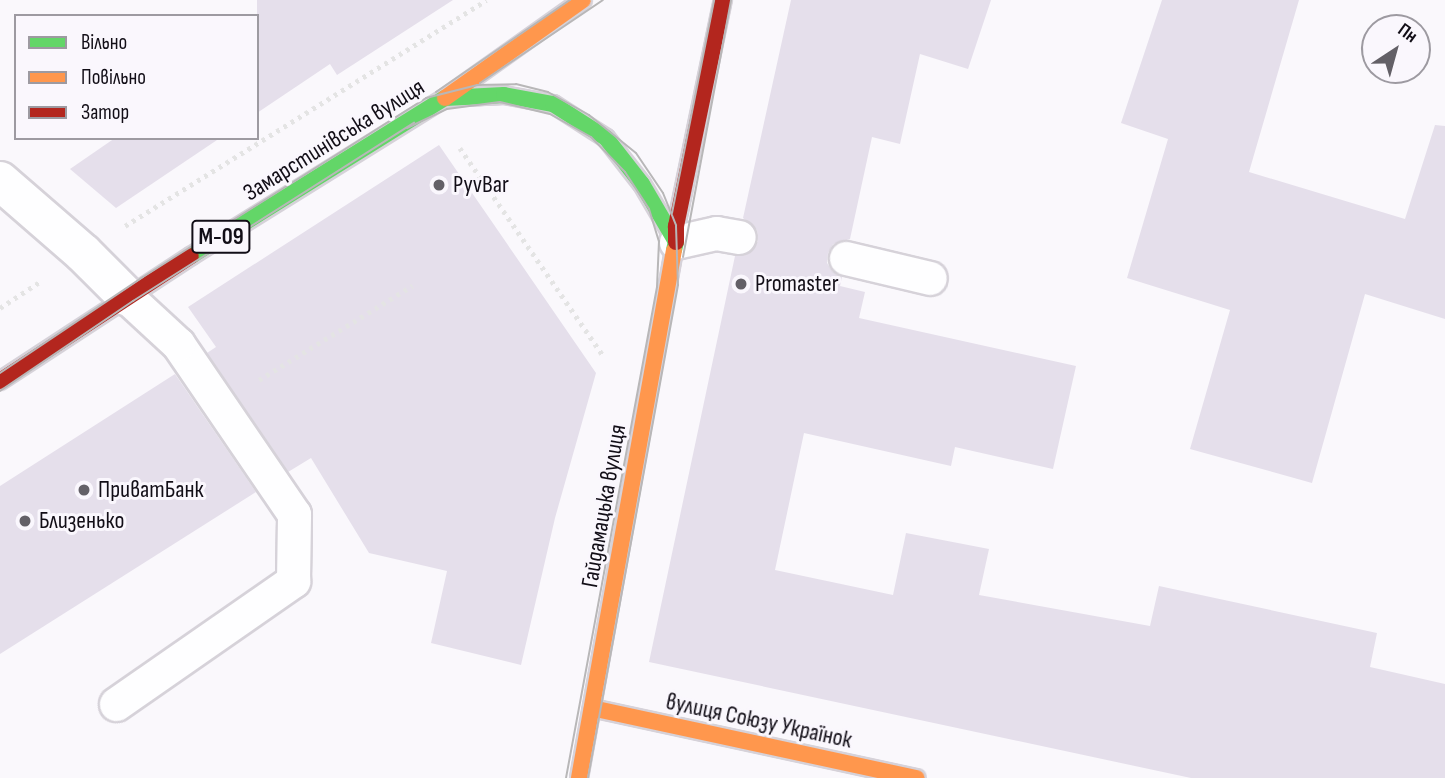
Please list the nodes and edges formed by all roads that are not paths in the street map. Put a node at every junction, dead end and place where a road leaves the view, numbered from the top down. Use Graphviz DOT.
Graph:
graph roads {
  1 [pos="583,0"];
  2 [pos="723,0"];
  3 [pos="445,98"];
  4 [pos="0,181"];
  5 [pos="739,237"];
  6 [pos="676,242"];
  7 [pos="846,258"];
  8 [pos="930,278"];
  9 [pos="127,296"];
  10 [pos="0,381"];
  11 [pos="116,704"];
  12 [pos="592,708"];
  13 [pos="579,778"];
  14 [pos="917,778"];
  1 -- 3 [label="main road, Замарстинівська вулиця"];
  2 -- 6 [label="main road, Гайдамацька вулиця"];
  3 -- 6 [label="main road, М-09"];
  3 -- 9 [label="main road, Замарстинівська вулиця / М-09"];
  4 -- 9 [label="street"];
  5 -- 6 [label="lane"];
  6 -- 12 [label="main road, Гайдамацька вулиця"];
  7 -- 8 [label="lane"];
  9 -- 10 [label="main road, Замарстинівська вулиця / М-09"];
  9 -- 11 [label="lane"];
  12 -- 13 [label="main road, Гайдамацька вулиця"];
  12 -- 14 [label="main road, вулиця Союзу Українок"];
}
